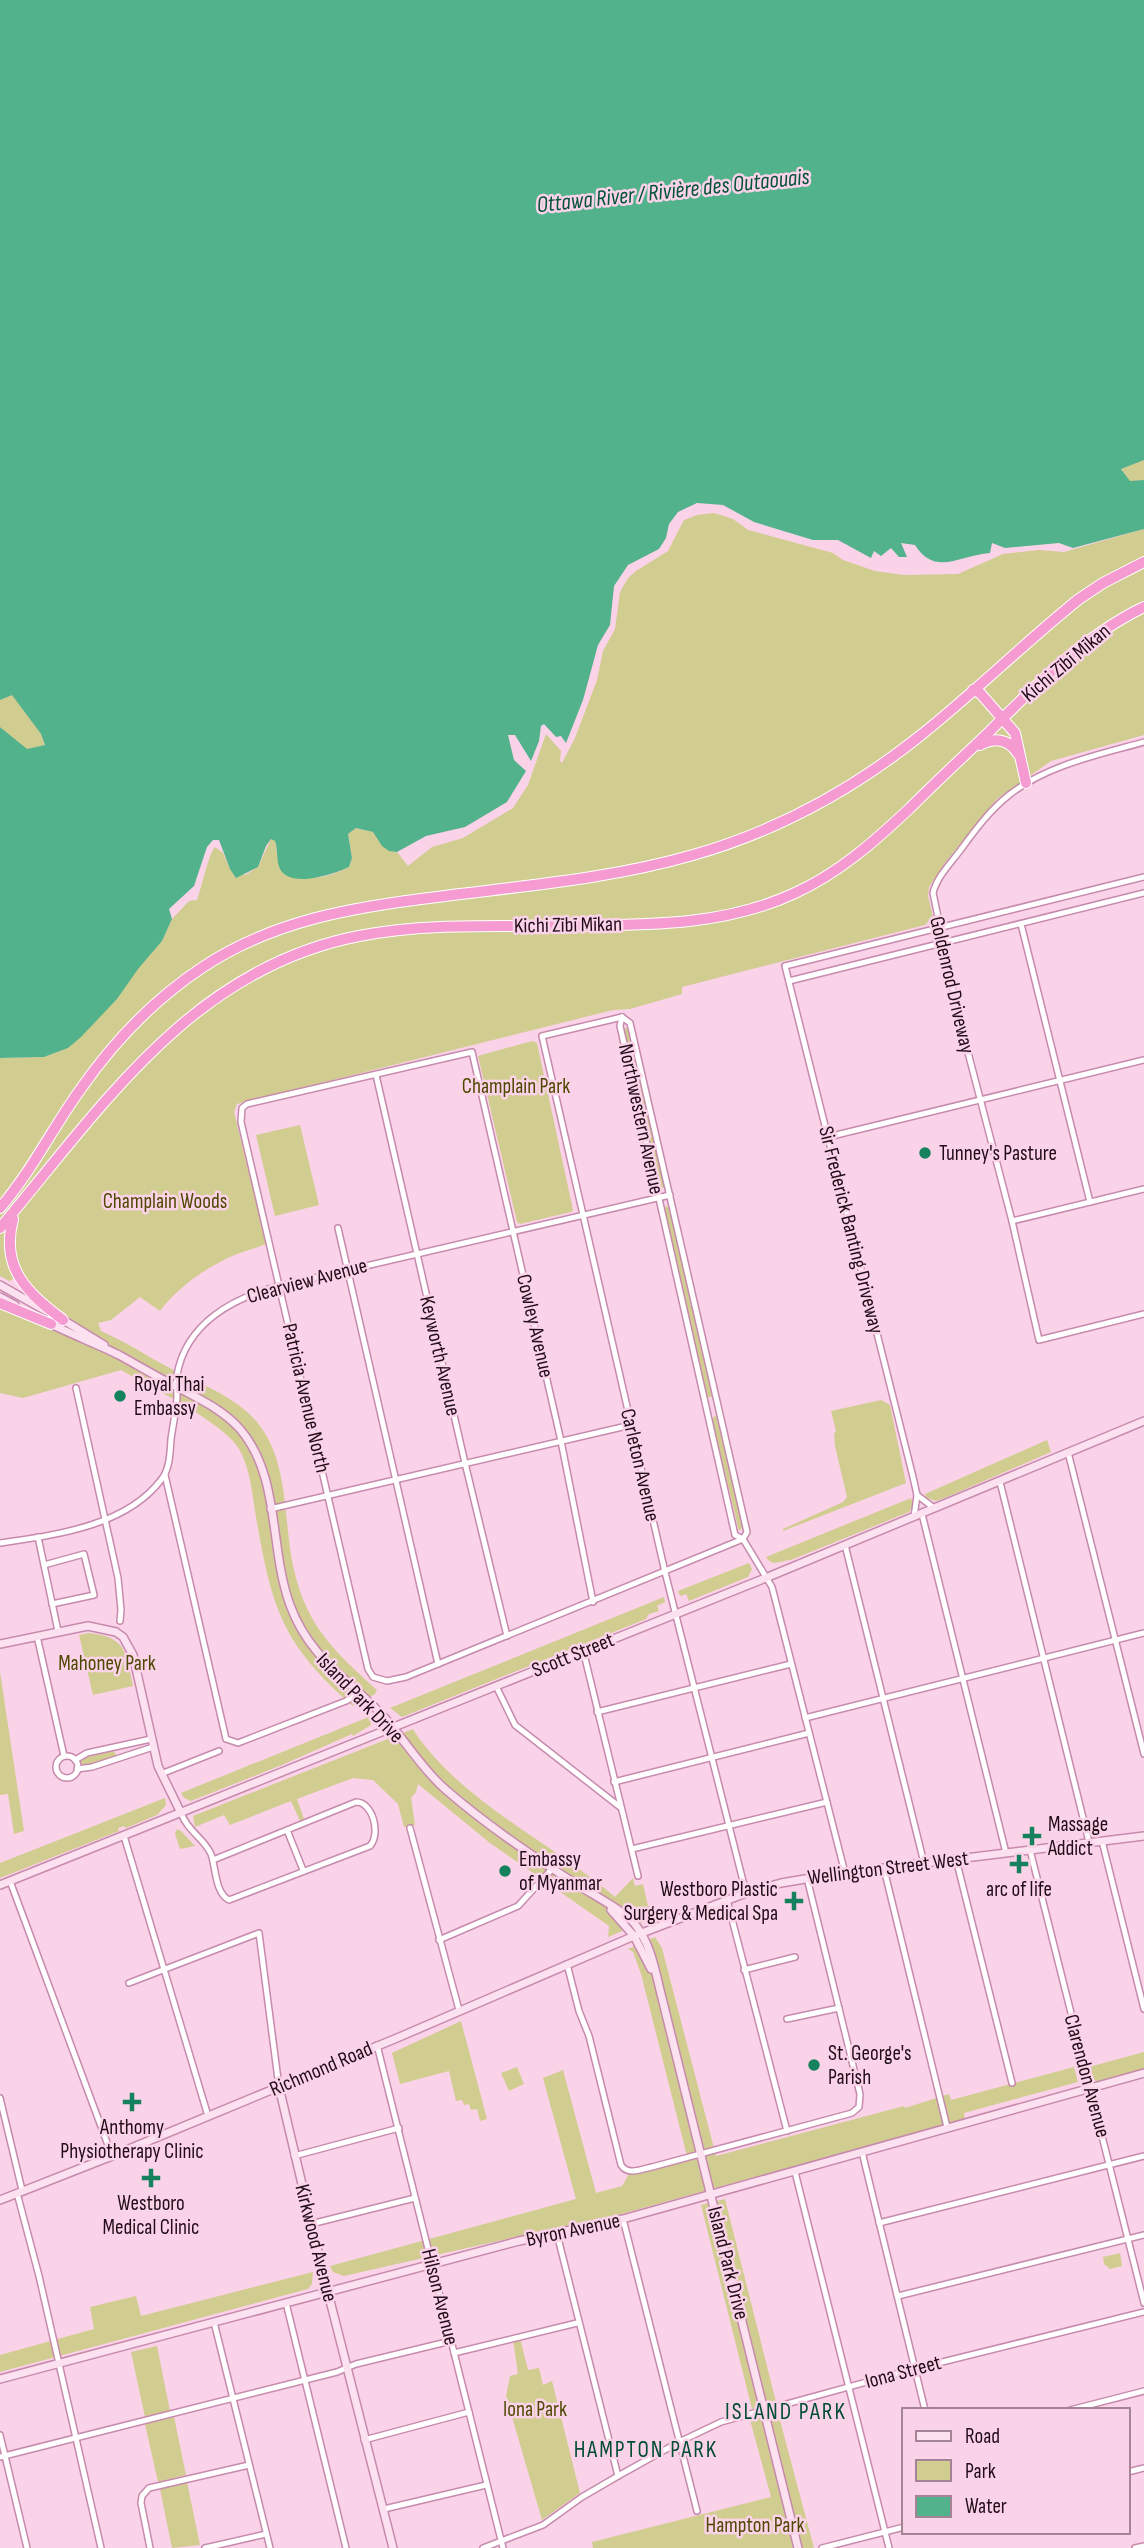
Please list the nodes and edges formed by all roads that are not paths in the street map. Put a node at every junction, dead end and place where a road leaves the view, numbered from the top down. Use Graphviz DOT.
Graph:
graph roads {
  1 [pos="1144,562"];
  2 [pos="1144,607"];
  3 [pos="973,690"];
  4 [pos="1003,718"];
  5 [pos="1144,742"];
  6 [pos="971,750"];
  7 [pos="1020,757"];
  8 [pos="1026,783"];
  9 [pos="1144,877"];
  10 [pos="1144,893"];
  11 [pos="1021,924"];
  12 [pos="939,927"];
  13 [pos="942,943"];
  14 [pos="789,981"];
  15 [pos="622,1017"];
  16 [pos="1144,1060"];
  17 [pos="376,1075"];
  18 [pos="1060,1080"];
  19 [pos="980,1100"];
  20 [pos="828,1137"];
  21 [pos="33,1164"];
  22 [pos="37,1184"];
  23 [pos="1144,1189"];
  24 [pos="670,1195"];
  25 [pos="658,1198"];
  26 [pos="0,1200"];
  27 [pos="1090,1202"];
  28 [pos="0,1208"];
  29 [pos="583,1215"];
  30 [pos="1012,1221"];
  31 [pos="0,1228"];
  32 [pos="338,1228"];
  33 [pos="513,1231"];
  34 [pos="417,1253"];
  35 [pos="347,1270"];
  36 [pos="0,1285"];
  37 [pos="280,1286"];
  38 [pos="0,1297"];
  39 [pos="0,1303"];
  40 [pos="1144,1314"];
  41 [pos="63,1320"];
  42 [pos="51,1324"];
  43 [pos="118,1355"];
  44 [pos="177,1387"];
  45 [pos="76,1388"];
  46 [pos="718,1406"];
  47 [pos="707,1409"];
  48 [pos="1144,1421"];
  49 [pos="631,1425"];
  50 [pos="561,1441"];
  51 [pos="1068,1452"];
  52 [pos="464,1463"];
  53 [pos="165,1475"];
  54 [pos="396,1479"];
  55 [pos="1000,1482"];
  56 [pos="327,1495"];
  57 [pos="917,1495"];
  58 [pos="270,1508"];
  59 [pos="935,1509"];
  60 [pos="918,1516"];
  61 [pos="105,1520"];
  62 [pos="38,1537"];
  63 [pos="743,1539"];
  64 [pos="0,1543"];
  65 [pos="845,1545"];
  66 [pos="44,1565"];
  67 [pos="665,1572"];
  68 [pos="768,1577"];
  69 [pos="593,1601"];
  70 [pos="52,1604"];
  71 [pos="676,1613"];
  72 [pos="120,1621"];
  73 [pos="58,1632"];
  74 [pos="1144,1633"];
  75 [pos="37,1636"];
  76 [pos="507,1636"];
  77 [pos="1116,1640"];
  78 [pos="0,1644"];
  79 [pos="583,1650"];
  80 [pos="1043,1659"];
  81 [pos="438,1664"];
  82 [pos="792,1664"];
  83 [pos="962,1679"];
  84 [pos="496,1686"];
  85 [pos="694,1689"];
  86 [pos="362,1696"];
  87 [pos="884,1699"];
  88 [pos="597,1712"];
  89 [pos="805,1718"];
  90 [pos="392,1727"];
  91 [pos="809,1733"];
  92 [pos="152,1743"];
  93 [pos="219,1751"];
  94 [pos="1144,1754"];
  95 [pos="64,1756"];
  96 [pos="711,1757"];
  97 [pos="75,1760"];
  98 [pos="77,1769"];
  99 [pos="163,1778"];
  100 [pos="614,1782"];
  101 [pos="827,1802"];
  102 [pos="620,1807"];
  103 [pos="181,1813"];
  104 [pos="729,1826"];
  105 [pos="410,1828"];
  106 [pos="287,1830"];
  107 [pos="124,1836"];
  108 [pos="1144,1836"];
  109 [pos="1102,1841"];
  110 [pos="1088,1842"];
  111 [pos="632,1849"];
  112 [pos="1030,1850"];
  113 [pos="1006,1853"];
  114 [pos="213,1860"];
  115 [pos="956,1860"];
  116 [pos="924,1863"];
  117 [pos="552,1869"];
  118 [pos="884,1869"];
  119 [pos="303,1870"];
  120 [pos="845,1873"];
  121 [pos="638,1875"];
  122 [pos="807,1878"];
  123 [pos="10,1881"];
  124 [pos="0,1885"];
  125 [pos="746,1893"];
  126 [pos="726,1899"];
  127 [pos="637,1934"];
  128 [pos="439,1940"];
  129 [pos="795,1957"];
  130 [pos="567,1965"];
  131 [pos="163,1970"];
  132 [pos="744,1970"];
  133 [pos="129,1983"];
  134 [pos="839,2008"];
  135 [pos="1144,2009"];
  136 [pos="459,2010"];
  137 [pos="787,2019"];
  138 [pos="377,2045"];
  139 [pos="1144,2073"];
  140 [pos="1012,2083"];
  141 [pos="279,2087"];
  142 [pos="1090,2088"];
  143 [pos="0,2098"];
  144 [pos="208,2116"];
  145 [pos="947,2127"];
  146 [pos="398,2128"];
  147 [pos="787,2131"];
  148 [pos="862,2152"];
  149 [pos="700,2154"];
  150 [pos="294,2155"];
  151 [pos="112,2156"];
  152 [pos="1144,2156"];
  153 [pos="1110,2165"];
  154 [pos="794,2172"];
  155 [pos="20,2192"];
  156 [pos="711,2195"];
  157 [pos="415,2198"];
  158 [pos="0,2200"];
  159 [pos="623,2219"];
  160 [pos="879,2223"];
  161 [pos="311,2224"];
  162 [pos="557,2234"];
  163 [pos="1144,2235"];
  164 [pos="1128,2239"];
  165 [pos="432,2264"];
  166 [pos="328,2292"];
  167 [pos="898,2297"];
  168 [pos="1144,2302"];
  169 [pos="286,2303"];
  170 [pos="1144,2312"];
  171 [pos="214,2322"];
  172 [pos="578,2323"];
  173 [pos="452,2341"];
  174 [pos="454,2353"];
  175 [pos="59,2363"];
  176 [pos="347,2368"];
  177 [pos="914,2369"];
  178 [pos="0,2379"];
  179 [pos="304,2381"];
  180 [pos="849,2387"];
  181 [pos="1144,2391"];
  182 [pos="233,2398"];
  183 [pos="924,2408"];
  184 [pos="1078,2408"];
  185 [pos="764,2410"];
  186 [pos="469,2412"];
  187 [pos="0,2435"];
  188 [pos="75,2438"];
  189 [pos="364,2440"];
  190 [pos="679,2442"];
  191 [pos="2,2456"];
  192 [pos="249,2465"];
  193 [pos="618,2476"];
  194 [pos="486,2485"];
  195 [pos="384,2509"];
  196 [pos="697,2511"];
  197 [pos="902,2528"];
  198 [pos="884,2532"];
  199 [pos="266,2534"];
  200 [pos="501,2541"];
  201 [pos="1144,2546"];
  202 [pos="27,2548"];
  203 [pos="102,2548"];
  204 [pos="150,2548"];
  205 [pos="205,2548"];
  206 [pos="270,2548"];
  207 [pos="346,2548"];
  208 [pos="393,2548"];
  209 [pos="483,2548"];
  210 [pos="503,2548"];
  211 [pos="798,2548"];
  212 [pos="822,2548"];
  213 [pos="889,2548"];
  214 [pos="1135,2548"];
  1 -- 3 [label="highway, Kichi Zībī Mīkan"];
  2 -- 4 [label="highway, Kichi Zībī Mīkan"];
  3 -- 4 [label="highway"];
  3 -- 21 [label="highway, Kichi Zībī Mīkan"];
  4 -- 6 [label="highway, Kichi Zībī Mīkan"];
  4 -- 7 [label="highway"];
  5 -- 8 [label="street, Goldenrod Driveway"];
  6 -- 7 [label="highway"];
  6 -- 22 [label="highway, Kichi Zībī Mīkan"];
  7 -- 8 [label="highway"];
  8 -- 12 [label="street, Goldenrod Driveway"];
  9 -- 12 [label="street"];
  10 -- 11 [label="street"];
  11 -- 13 [label="street"];
  11 -- 18 [label="street"];
  12 -- 13 [label="street, Goldenrod Driveway"];
  12 -- 14 [label="street, Sir Frederick Banting Driveway"];
  13 -- 14 [label="street"];
  13 -- 19 [label="street, Goldenrod Driveway"];
  14 -- 20 [label="street, Sir Frederick Banting Driveway"];
  15 -- 24 [label="street, Northwestern Avenue"];
  15 -- 25 [label="street, Northwestern Avenue"];
  15 -- 29 [label="street, Carleton Avenue"];
  16 -- 18 [label="street"];
  17 -- 33 [label="street, Cowley Avenue"];
  17 -- 34 [label="street, Keyworth Avenue"];
  17 -- 37 [label="street, Patricia Avenue North"];
  18 -- 19 [label="street"];
  18 -- 27 [label="street"];
  19 -- 20 [label="street"];
  19 -- 30 [label="street, Goldenrod Driveway"];
  20 -- 57 [label="street, Sir Frederick Banting Driveway"];
  21 -- 26 [label="highway"];
  21 -- 28 [label="highway, Kichi Zībī Mīkan"];
  22 -- 31 [label="highway, Kichi Zībī Mīkan"];
  22 -- 41 [label="highway"];
  23 -- 27 [label="street"];
  24 -- 25 [label="street, Clearview Avenue"];
  24 -- 46 [label="street, Northwestern Avenue"];
  25 -- 29 [label="street, Clearview Avenue"];
  25 -- 47 [label="street, Northwestern Avenue"];
  27 -- 30 [label="street"];
  29 -- 33 [label="street, Clearview Avenue"];
  29 -- 49 [label="street, Carleton Avenue"];
  30 -- 40 [label="street, Goldenrod Driveway"];
  32 -- 35 [label="street"];
  33 -- 34 [label="street, Clearview Avenue"];
  33 -- 50 [label="street, Cowley Avenue"];
  34 -- 35 [label="street, Clearview Avenue"];
  34 -- 52 [label="street, Keyworth Avenue"];
  35 -- 37 [label="street, Clearview Avenue"];
  35 -- 54 [label="street"];
  36 -- 41 [label="main road, Island Park Drive"];
  37 -- 44 [label="street, Clearview Avenue"];
  37 -- 56 [label="street, Patricia Avenue North"];
  38 -- 42 [label="main road, Island Park Drive"];
  39 -- 42 [label="highway"];
  41 -- 43 [label="main road, Island Park Drive"];
  42 -- 43 [label="main road, Island Park Drive"];
  43 -- 44 [label="main road, Island Park Drive"];
  44 -- 53 [label="street, Clearview Avenue"];
  44 -- 58 [label="main road, Island Park Drive"];
  45 -- 61 [label="street"];
  46 -- 47 [label="street"];
  46 -- 63 [label="street, Northwestern Avenue"];
  47 -- 63 [label="street, Northwestern Avenue"];
  48 -- 51 [label="main road, Scott Street"];
  49 -- 50 [label="street"];
  49 -- 67 [label="street, Carleton Avenue"];
  50 -- 52 [label="street"];
  50 -- 69 [label="street, Cowley Avenue"];
  51 -- 55 [label="main road, Scott Street"];
  51 -- 77 [label="street"];
  52 -- 54 [label="street"];
  52 -- 76 [label="street, Keyworth Avenue"];
  53 -- 61 [label="street"];
  53 -- 86 [label="street"];
  54 -- 56 [label="street"];
  54 -- 81 [label="street"];
  55 -- 59 [label="main road, Scott Street"];
  55 -- 80 [label="street"];
  56 -- 58 [label="street"];
  56 -- 81 [label="street, Patricia Avenue North"];
  57 -- 59 [label="street"];
  57 -- 60 [label="street, Sir Frederick Banting Driveway"];
  58 -- 86 [label="main road, Island Park Drive"];
  59 -- 60 [label="main road, Scott Street"];
  60 -- 65 [label="main road, Scott Street"];
  60 -- 83 [label="street"];
  61 -- 62 [label="street"];
  61 -- 72 [label="street"];
  62 -- 64 [label="street"];
  62 -- 66 [label="street"];
  63 -- 67 [label="street"];
  63 -- 68 [label="street, Northwestern Avenue"];
  65 -- 68 [label="main road, Scott Street"];
  65 -- 87 [label="street"];
  66 -- 70 [label="street"];
  66 -- 70 [label="street"];
  67 -- 69 [label="street"];
  67 -- 71 [label="street, Carleton Avenue"];
  68 -- 71 [label="main road, Scott Street"];
  68 -- 82 [label="street, Northwestern Avenue"];
  69 -- 76 [label="street"];
  70 -- 73 [label="street"];
  71 -- 79 [label="main road, Scott Street"];
  71 -- 85 [label="street, Carleton Avenue"];
  73 -- 75 [label="main road"];
  73 -- 92 [label="main road"];
  74 -- 77 [label="street"];
  75 -- 78 [label="main road"];
  75 -- 95 [label="street"];
  76 -- 81 [label="street"];
  77 -- 80 [label="street"];
  77 -- 94 [label="street"];
  79 -- 84 [label="main road, Scott Street"];
  79 -- 88 [label="street"];
  80 -- 83 [label="street"];
  80 -- 110 [label="street"];
  82 -- 85 [label="street"];
  82 -- 89 [label="street, Northwestern Avenue"];
  83 -- 87 [label="street"];
  83 -- 113 [label="street"];
  84 -- 90 [label="main road, Scott Street"];
  84 -- 102 [label="street"];
  85 -- 88 [label="street"];
  85 -- 96 [label="street, Carleton Avenue"];
  86 -- 90 [label="main road, Island Park Drive"];
  87 -- 89 [label="street"];
  87 -- 116 [label="street"];
  88 -- 100 [label="street"];
  89 -- 91 [label="street, Northwestern Avenue"];
  90 -- 103 [label="main road, Scott Street"];
  90 -- 117 [label="main road, Island Park Drive"];
  91 -- 96 [label="street"];
  91 -- 101 [label="street, Northwestern Avenue"];
  92 -- 97 [label="street"];
  92 -- 98 [label="street"];
  92 -- 99 [label="main road"];
  93 -- 99 [label="street"];
  95 -- 97 [label="street"];
  95 -- 98 [label="street"];
  96 -- 100 [label="street"];
  96 -- 104 [label="street, Carleton Avenue"];
  97 -- 98 [label="street"];
  99 -- 103 [label="main road"];
  100 -- 102 [label="street"];
  101 -- 104 [label="street"];
  101 -- 120 [label="street, Northwestern Avenue"];
  102 -- 111 [label="street"];
  103 -- 107 [label="main road, Scott Street"];
  103 -- 114 [label="street"];
  104 -- 111 [label="street"];
  104 -- 125 [label="street, Carleton Avenue"];
  105 -- 128 [label="street"];
  106 -- 114 [label="street"];
  106 -- 119 [label="street"];
  106 -- 119 [label="street"];
  107 -- 123 [label="main road, Scott Street"];
  107 -- 131 [label="street"];
  108 -- 109 [label="main road, Wellington Street West"];
  109 -- 110 [label="main road, Wellington Street West"];
  109 -- 135 [label="street"];
  110 -- 112 [label="main road, Wellington Street West"];
  111 -- 121 [label="street"];
  112 -- 113 [label="main road, Wellington Street West"];
  112 -- 142 [label="street, Clarendon Avenue"];
  113 -- 115 [label="main road, Wellington Street West"];
  114 -- 119 [label="street"];
  115 -- 116 [label="main road, Wellington Street West"];
  115 -- 140 [label="street"];
  116 -- 118 [label="main road, Wellington Street West"];
  117 -- 127 [label="main road, Island Park Drive"];
  117 -- 128 [label="street"];
  118 -- 120 [label="main road, Wellington Street West"];
  118 -- 145 [label="street"];
  120 -- 122 [label="main road, Wellington Street West"];
  122 -- 125 [label="main road, Wellington Street West"];
  122 -- 134 [label="street"];
  123 -- 124 [label="main road, Scott Street"];
  123 -- 151 [label="street"];
  125 -- 126 [label="main road, Wellington Street West"];
  126 -- 127 [label="main road, Wellington Street West"];
  126 -- 132 [label="street"];
  127 -- 130 [label="main road, Richmond Road"];
  127 -- 149 [label="main road, Island Park Drive"];
  128 -- 136 [label="street"];
  129 -- 132 [label="street"];
  130 -- 136 [label="main road, Richmond Road"];
  130 -- 149 [label="street"];
  131 -- 133 [label="street"];
  131 -- 141 [label="street, Kirkwood Avenue"];
  131 -- 144 [label="street"];
  132 -- 147 [label="street"];
  134 -- 137 [label="street"];
  134 -- 147 [label="street"];
  136 -- 138 [label="main road, Richmond Road"];
  138 -- 141 [label="main road, Richmond Road"];
  138 -- 146 [label="street, Hilson Avenue"];
  139 -- 142 [label="main road, Byron Avenue"];
  141 -- 144 [label="main road, Richmond Road"];
  141 -- 150 [label="main road, Kirkwood Avenue"];
  142 -- 145 [label="main road, Byron Avenue"];
  142 -- 153 [label="street, Clarendon Avenue"];
  143 -- 155 [label="street"];
  144 -- 151 [label="main road, Richmond Road"];
  145 -- 148 [label="main road, Byron Avenue"];
  146 -- 150 [label="street"];
  146 -- 157 [label="street, Hilson Avenue"];
  147 -- 149 [label="street"];
  148 -- 154 [label="main road, Byron Avenue"];
  148 -- 160 [label="street"];
  149 -- 156 [label="main road, Island Park Drive"];
  150 -- 161 [label="main road, Kirkwood Avenue"];
  151 -- 155 [label="main road, Richmond Road"];
  152 -- 153 [label="street"];
  153 -- 160 [label="street"];
  153 -- 164 [label="street, Clarendon Avenue"];
  154 -- 156 [label="main road, Byron Avenue"];
  154 -- 180 [label="street"];
  155 -- 158 [label="main road, Richmond Road"];
  155 -- 175 [label="street"];
  156 -- 159 [label="main road, Byron Avenue"];
  156 -- 185 [label="main road, Island Park Drive"];
  157 -- 161 [label="street"];
  157 -- 165 [label="street, Hilson Avenue"];
  159 -- 162 [label="main road, Byron Avenue"];
  159 -- 190 [label="street"];
  160 -- 167 [label="street"];
  161 -- 166 [label="main road, Kirkwood Avenue"];
  162 -- 165 [label="main road, Byron Avenue"];
  162 -- 172 [label="street"];
  163 -- 164 [label="street"];
  164 -- 167 [label="street"];
  164 -- 168 [label="street, Clarendon Avenue"];
  165 -- 166 [label="main road, Byron Avenue"];
  165 -- 173 [label="street, Hilson Avenue"];
  166 -- 169 [label="main road, Byron Avenue"];
  166 -- 176 [label="main road, Kirkwood Avenue"];
  167 -- 177 [label="street"];
  169 -- 171 [label="main road, Byron Avenue"];
  169 -- 179 [label="street"];
  170 -- 177 [label="street, Iona Street"];
  171 -- 175 [label="main road, Byron Avenue"];
  171 -- 182 [label="street"];
  172 -- 174 [label="street"];
  172 -- 193 [label="street"];
  173 -- 174 [label="street, Hilson Avenue"];
  173 -- 176 [label="street"];
  174 -- 186 [label="street, Hilson Avenue"];
  175 -- 178 [label="main road, Byron Avenue"];
  175 -- 188 [label="street"];
  176 -- 179 [label="street"];
  176 -- 189 [label="main road, Kirkwood Avenue"];
  177 -- 180 [label="street, Iona Street"];
  177 -- 183 [label="street"];
  179 -- 182 [label="street"];
  179 -- 207 [label="street"];
  180 -- 185 [label="street, Iona Street"];
  180 -- 198 [label="street"];
  181 -- 184 [label="street"];
  182 -- 188 [label="street"];
  182 -- 192 [label="street"];
  185 -- 190 [label="street, Iona Street"];
  185 -- 211 [label="main road, Island Park Drive"];
  186 -- 189 [label="street"];
  186 -- 194 [label="street, Hilson Avenue"];
  187 -- 191 [label="street"];
  188 -- 191 [label="street"];
  188 -- 203 [label="street"];
  189 -- 195 [label="main road, Kirkwood Avenue"];
  190 -- 193 [label="street, Iona Street"];
  190 -- 196 [label="street"];
  191 -- 202 [label="street"];
  192 -- 199 [label="street"];
  192 -- 204 [label="street"];
  193 -- 200 [label="street, Iona Street"];
  194 -- 195 [label="street"];
  194 -- 200 [label="street, Hilson Avenue"];
  195 -- 208 [label="main road, Kirkwood Avenue"];
  197 -- 198 [label="street"];
  198 -- 212 [label="street"];
  198 -- 213 [label="street"];
  199 -- 205 [label="street"];
  199 -- 206 [label="street"];
  200 -- 209 [label="street, Iona Street"];
  200 -- 210 [label="street, Hilson Avenue"];
  201 -- 214 [label="street"];
}
